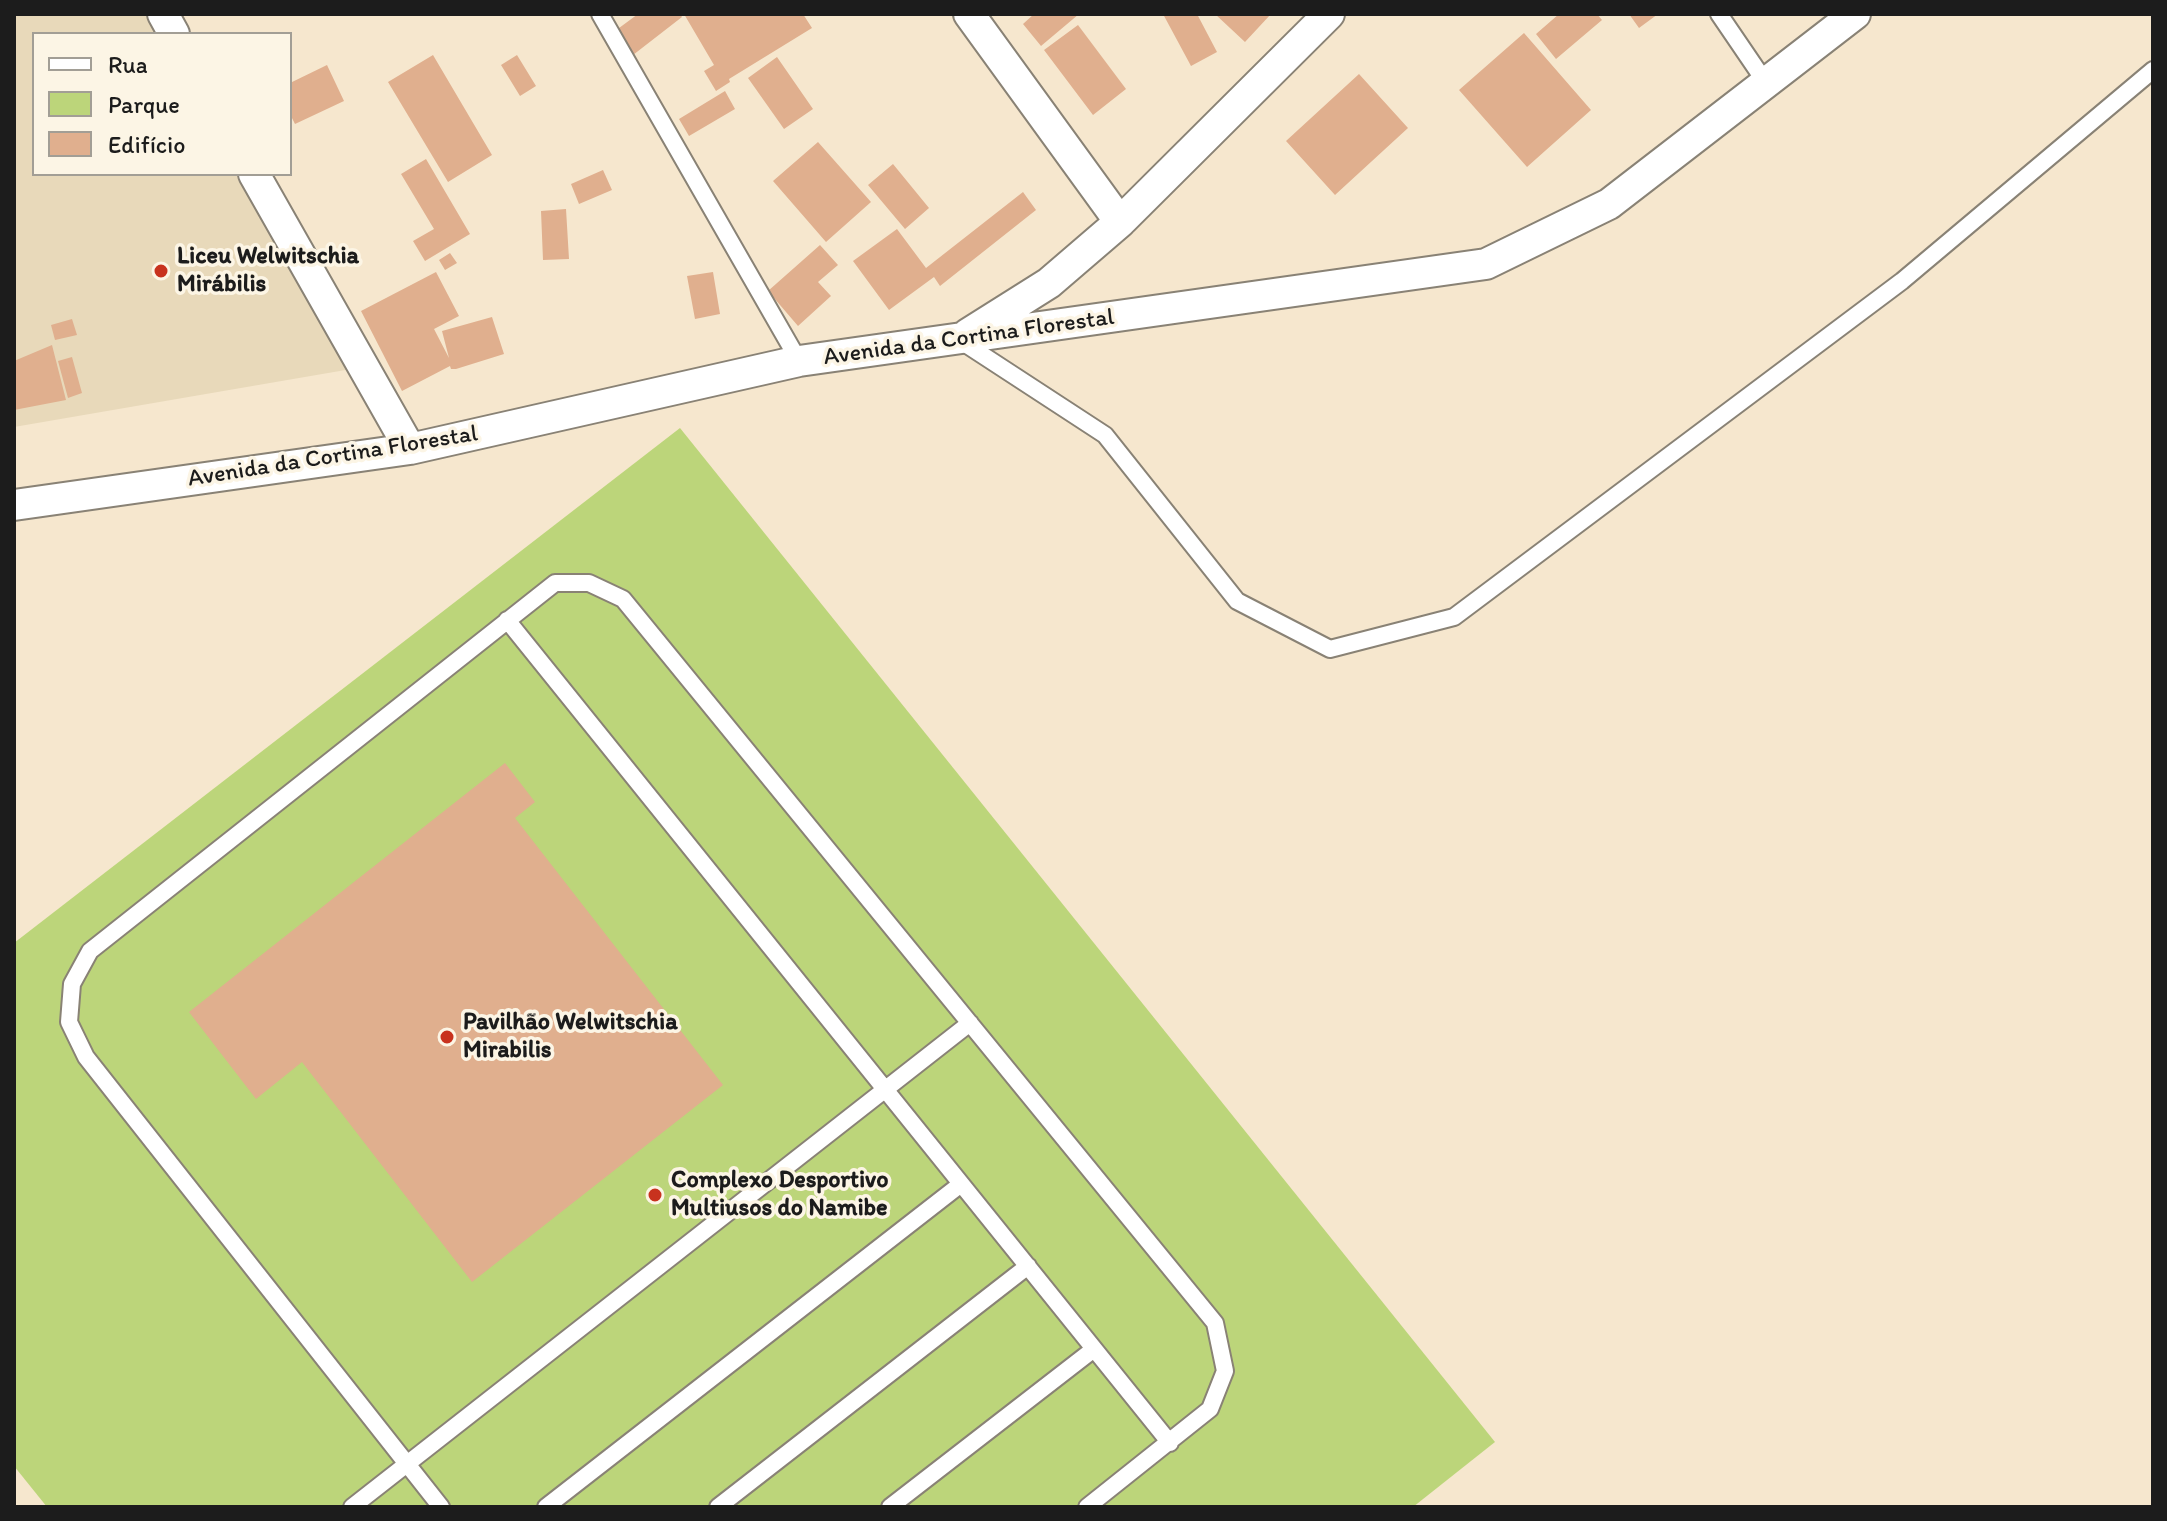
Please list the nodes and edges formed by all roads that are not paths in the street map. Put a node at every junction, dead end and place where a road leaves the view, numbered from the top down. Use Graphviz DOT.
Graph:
graph roads {
  1 [pos="163,14"];
  2 [pos="600,14"];
  3 [pos="969,14"];
  4 [pos="1329,14"];
  5 [pos="1719,14"];
  6 [pos="1855,14"];
  7 [pos="173,32"];
  8 [pos="2153,70"];
  9 [pos="1766,83"];
  10 [pos="255,176"];
  11 [pos="1120,222"];
  12 [pos="959,340"];
  13 [pos="799,361"];
  14 [pos="410,449"];
  15 [pos="14,505"];
  16 [pos="507,620"];
  17 [pos="970,1023"];
  18 [pos="884,1089"];
  19 [pos="961,1184"];
  20 [pos="1028,1266"];
  21 [pos="1094,1349"];
  22 [pos="1170,1443"];
  23 [pos="407,1464"];
  24 [pos="352,1507"];
  25 [pos="441,1507"];
  26 [pos="546,1507"];
  27 [pos="718,1507"];
  28 [pos="890,1507"];
  29 [pos="1087,1507"];
  1 -- 7 [label="street"];
  2 -- 13 [label="lane"];
  3 -- 11 [label="street"];
  4 -- 11 [label="street"];
  5 -- 9 [label="lane"];
  6 -- 9 [label="street, Avenida da Cortina Florestal"];
  8 -- 12 [label="lane"];
  9 -- 12 [label="street, Avenida da Cortina Florestal"];
  10 -- 14 [label="street"];
  11 -- 12 [label="street"];
  12 -- 13 [label="street, Avenida da Cortina Florestal"];
  13 -- 14 [label="street, Avenida da Cortina Florestal"];
  14 -- 15 [label="street, Avenida da Cortina Florestal"];
  16 -- 17 [label="lane"];
  16 -- 18 [label="lane"];
  16 -- 23 [label="lane"];
  17 -- 18 [label="lane"];
  17 -- 22 [label="lane"];
  18 -- 19 [label="lane"];
  18 -- 23 [label="lane"];
  19 -- 20 [label="lane"];
  19 -- 26 [label="lane"];
  20 -- 21 [label="lane"];
  20 -- 27 [label="lane"];
  21 -- 22 [label="lane"];
  21 -- 28 [label="lane"];
  22 -- 29 [label="lane"];
  23 -- 24 [label="lane"];
  23 -- 25 [label="lane"];
}
